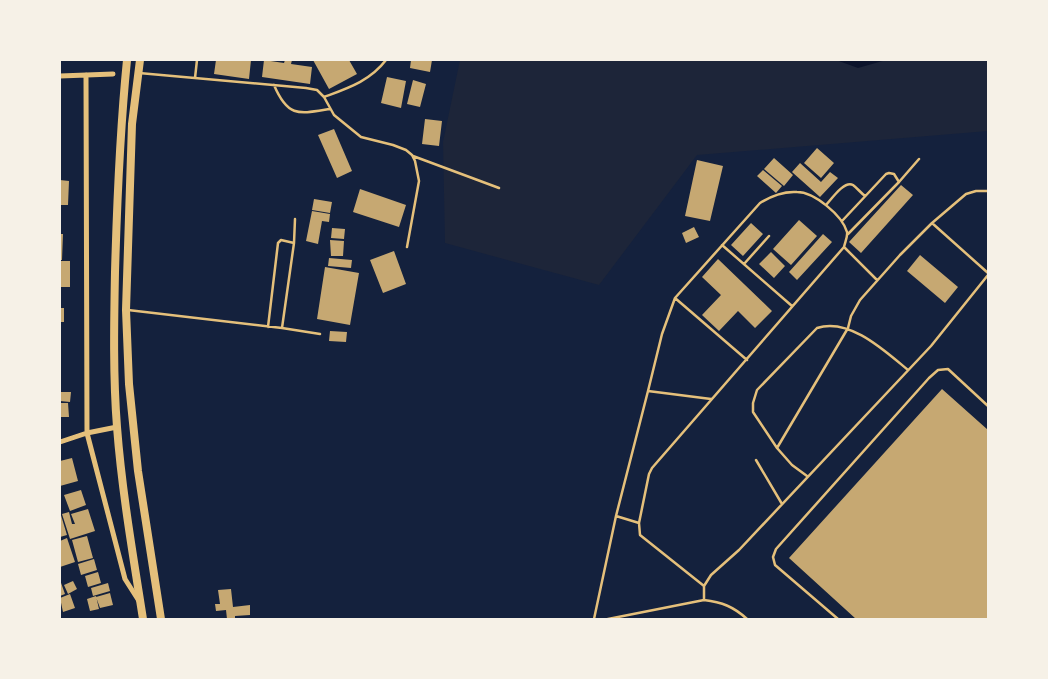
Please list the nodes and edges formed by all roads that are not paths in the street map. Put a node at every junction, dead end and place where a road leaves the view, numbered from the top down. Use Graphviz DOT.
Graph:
graph roads {
  1 [pos="127,60"];
  2 [pos="140,60"];
  3 [pos="197,60"];
  4 [pos="386,60"];
  5 [pos="139,73"];
  6 [pos="113,74"];
  7 [pos="60,76"];
  8 [pos="86,76"];
  9 [pos="195,78"];
  10 [pos="274,85"];
  11 [pos="324,97"];
  12 [pos="331,109"];
  13 [pos="412,155"];
  14 [pos="919,159"];
  15 [pos="899,182"];
  16 [pos="500,188"];
  17 [pos="988,191"];
  18 [pos="865,196"];
  19 [pos="826,206"];
  20 [pos="295,219"];
  21 [pos="842,221"];
  22 [pos="932,223"];
  23 [pos="848,234"];
  24 [pos="769,236"];
  25 [pos="294,243"];
  26 [pos="722,245"];
  27 [pos="407,247"];
  28 [pos="844,247"];
  29 [pos="744,264"];
  30 [pos="988,274"];
  31 [pos="877,280"];
  32 [pos="675,298"];
  33 [pos="792,306"];
  34 [pos="126,310"];
  35 [pos="268,327"];
  36 [pos="282,328"];
  37 [pos="848,328"];
  38 [pos="320,334"];
  39 [pos="747,360"];
  40 [pos="908,370"];
  41 [pos="648,391"];
  42 [pos="711,399"];
  43 [pos="988,406"];
  44 [pos="117,427"];
  45 [pos="87,434"];
  46 [pos="60,442"];
  47 [pos="777,448"];
  48 [pos="756,460"];
  49 [pos="807,476"];
  50 [pos="782,504"];
  51 [pos="616,516"];
  52 [pos="639,523"];
  53 [pos="704,586"];
  54 [pos="704,600"];
  55 [pos="140,603"];
  56 [pos="143,619"];
  57 [pos="162,619"];
  58 [pos="594,619"];
  59 [pos="608,619"];
  60 [pos="747,619"];
  61 [pos="838,619"];
  1 -- 44 [label="highway"];
  2 -- 5 [label="highway"];
  3 -- 9 [label="lane"];
  4 -- 11 [label="lane"];
  5 -- 9 [label="lane"];
  5 -- 34 [label="highway"];
  6 -- 8 [label="street"];
  7 -- 8 [label="street"];
  8 -- 45 [label="street"];
  9 -- 10 [label="lane"];
  10 -- 11 [label="lane"];
  10 -- 12 [label="lane"];
  11 -- 12 [label="lane"];
  12 -- 13 [label="lane"];
  13 -- 16 [label="lane"];
  13 -- 27 [label="lane"];
  14 -- 15 [label="lane"];
  15 -- 18 [label="lane"];
  15 -- 23 [label="lane"];
  17 -- 22 [label="lane"];
  18 -- 19 [label="lane"];
  18 -- 21 [label="lane"];
  19 -- 21 [label="lane"];
  19 -- 26 [label="lane"];
  20 -- 25 [label="lane"];
  21 -- 23 [label="lane"];
  22 -- 30 [label="lane"];
  22 -- 31 [label="lane"];
  23 -- 28 [label="lane"];
  24 -- 29 [label="lane"];
  25 -- 35 [label="lane"];
  25 -- 36 [label="lane"];
  26 -- 29 [label="lane"];
  26 -- 32 [label="lane"];
  28 -- 31 [label="lane"];
  28 -- 33 [label="lane"];
  29 -- 33 [label="lane"];
  30 -- 40 [label="lane"];
  31 -- 37 [label="lane"];
  32 -- 39 [label="lane"];
  32 -- 41 [label="lane"];
  33 -- 39 [label="lane"];
  34 -- 35 [label="lane"];
  34 -- 57 [label="highway"];
  35 -- 36 [label="lane"];
  36 -- 38 [label="lane"];
  37 -- 40 [label="lane"];
  37 -- 47 [label="lane"];
  37 -- 47 [label="lane"];
  39 -- 42 [label="lane"];
  40 -- 49 [label="lane"];
  41 -- 42 [label="lane"];
  41 -- 51 [label="lane"];
  42 -- 52 [label="lane"];
  43 -- 61 [label="lane"];
  44 -- 45 [label="street"];
  44 -- 55 [label="highway"];
  45 -- 46 [label="street"];
  45 -- 55 [label="street"];
  47 -- 49 [label="lane"];
  48 -- 50 [label="lane"];
  49 -- 50 [label="lane"];
  50 -- 53 [label="lane"];
  51 -- 52 [label="lane"];
  51 -- 58 [label="lane"];
  52 -- 53 [label="lane"];
  53 -- 54 [label="lane"];
  54 -- 59 [label="lane"];
  54 -- 60 [label="lane"];
  55 -- 56 [label="highway"];
}
